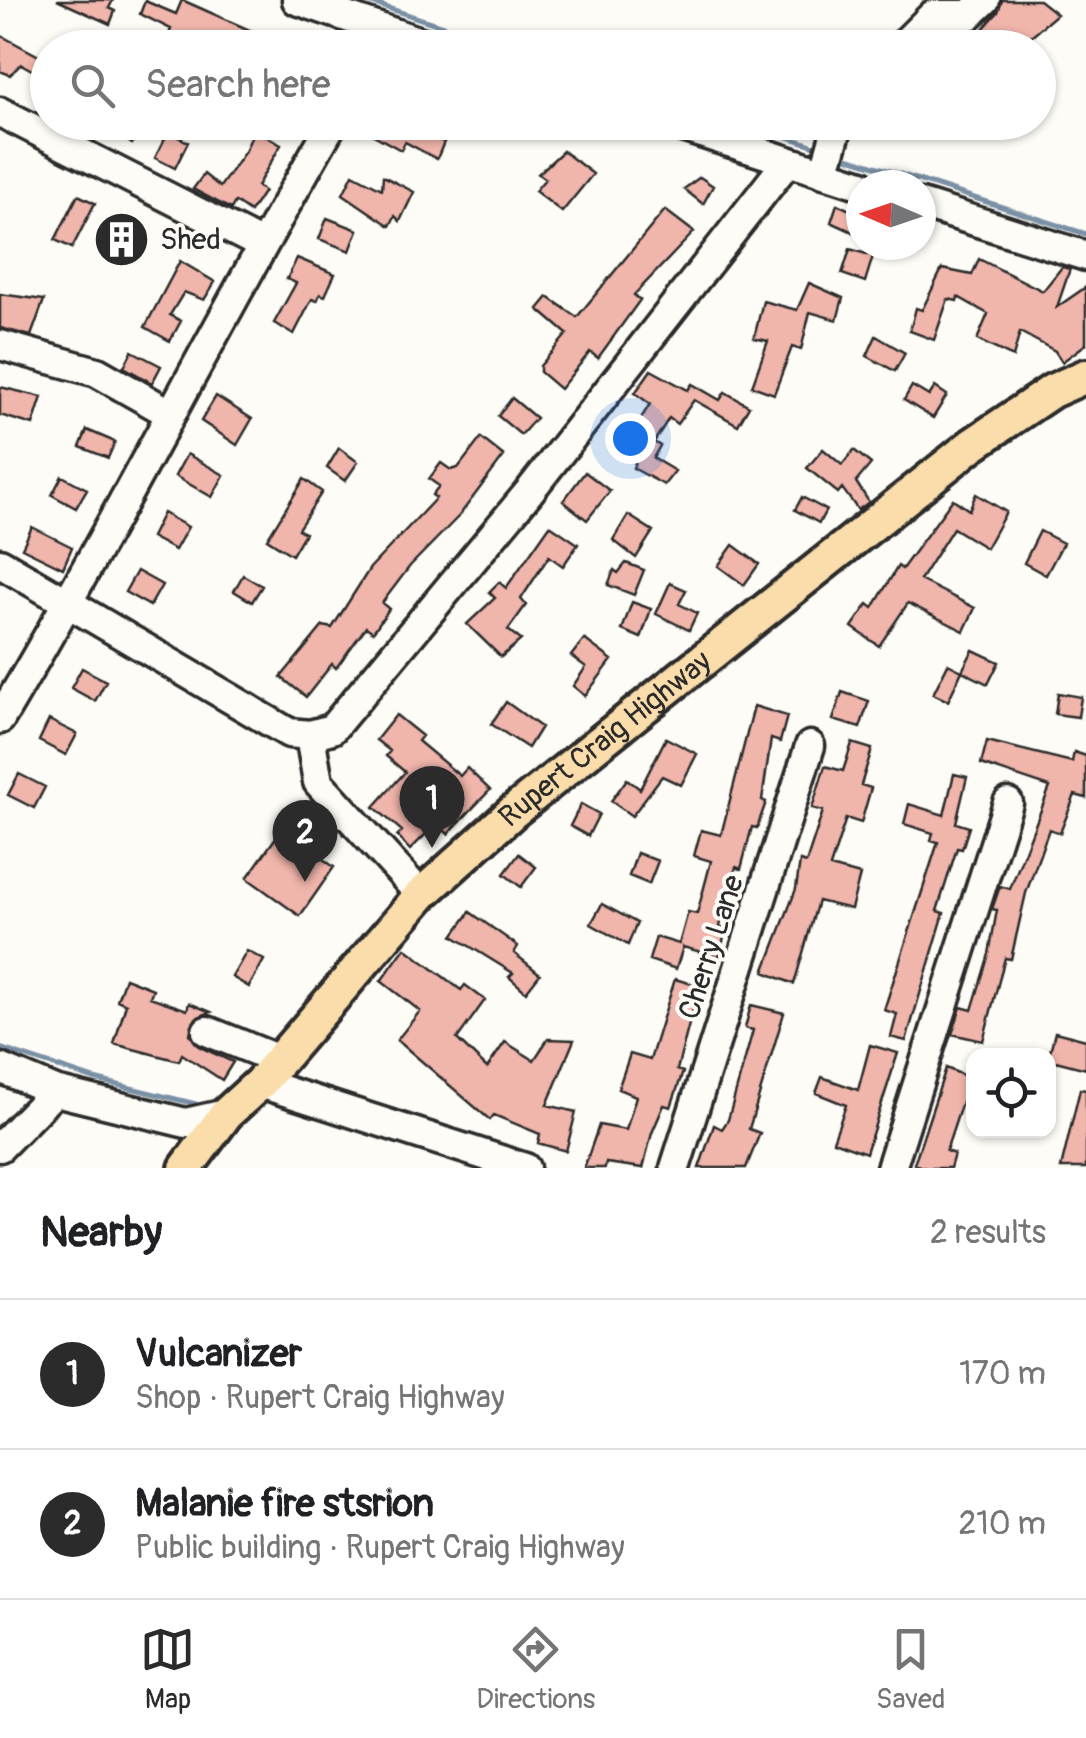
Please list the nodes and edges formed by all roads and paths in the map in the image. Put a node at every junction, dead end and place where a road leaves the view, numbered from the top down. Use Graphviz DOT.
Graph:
graph roads {
  1 [pos="297,0"];
  2 [pos="984,0"];
  3 [pos="362,30"];
  4 [pos="919,30"];
  5 [pos="0,112"];
  6 [pos="30,127"];
  7 [pos="55,140"];
  8 [pos="323,140"];
  9 [pos="722,140"];
  10 [pos="834,140"];
  11 [pos="787,162"];
  12 [pos="824,173"];
  13 [pos="846,180"];
  14 [pos="936,209"];
  15 [pos="262,245"];
  16 [pos="1086,256"];
  17 [pos="0,344"];
  18 [pos="1086,376"];
  19 [pos="171,414"];
  20 [pos="0,563"];
  21 [pos="68,606"];
  22 [pos="0,719"];
  23 [pos="310,735"];
  24 [pos="810,746"];
  25 [pos="1008,803"];
  26 [pos="420,894"];
  27 [pos="207,1031"];
  28 [pos="0,1068"];
  29 [pos="269,1072"];
  30 [pos="55,1091"];
  31 [pos="226,1114"];
  32 [pos="0,1148"];
  33 [pos="186,1168"];
  34 [pos="525,1168"];
  35 [pos="675,1168"];
  36 [pos="891,1168"];
  1 -- 3 [label="street"];
  2 -- 4 [label="street"];
  5 -- 6 [label="street"];
  7 -- 15 [label="street"];
  8 -- 15 [label="street"];
  9 -- 11 [label="street"];
  10 -- 12 [label="street"];
  11 -- 12 [label="street"];
  11 -- 23 [label="street"];
  12 -- 13 [label="street"];
  14 -- 16 [label="street"];
  15 -- 19 [label="street"];
  17 -- 19 [label="street"];
  18 -- 26 [label="main road, Rupert Craig Highway"];
  19 -- 21 [label="street"];
  20 -- 21 [label="street"];
  21 -- 22 [label="street"];
  21 -- 23 [label="street"];
  23 -- 26 [label="street"];
  24 -- 35 [label="street, Cherry Lane"];
  25 -- 36 [label="street"];
  26 -- 29 [label="main road, Rupert Craig Highway"];
  27 -- 29 [label="street"];
  28 -- 30 [label="street"];
  29 -- 31 [label="main road, Rupert Craig Highway"];
  29 -- 34 [label="street"];
  30 -- 31 [label="street"];
  30 -- 32 [label="street"];
  31 -- 33 [label="main road, Rupert Craig Highway"];
}
